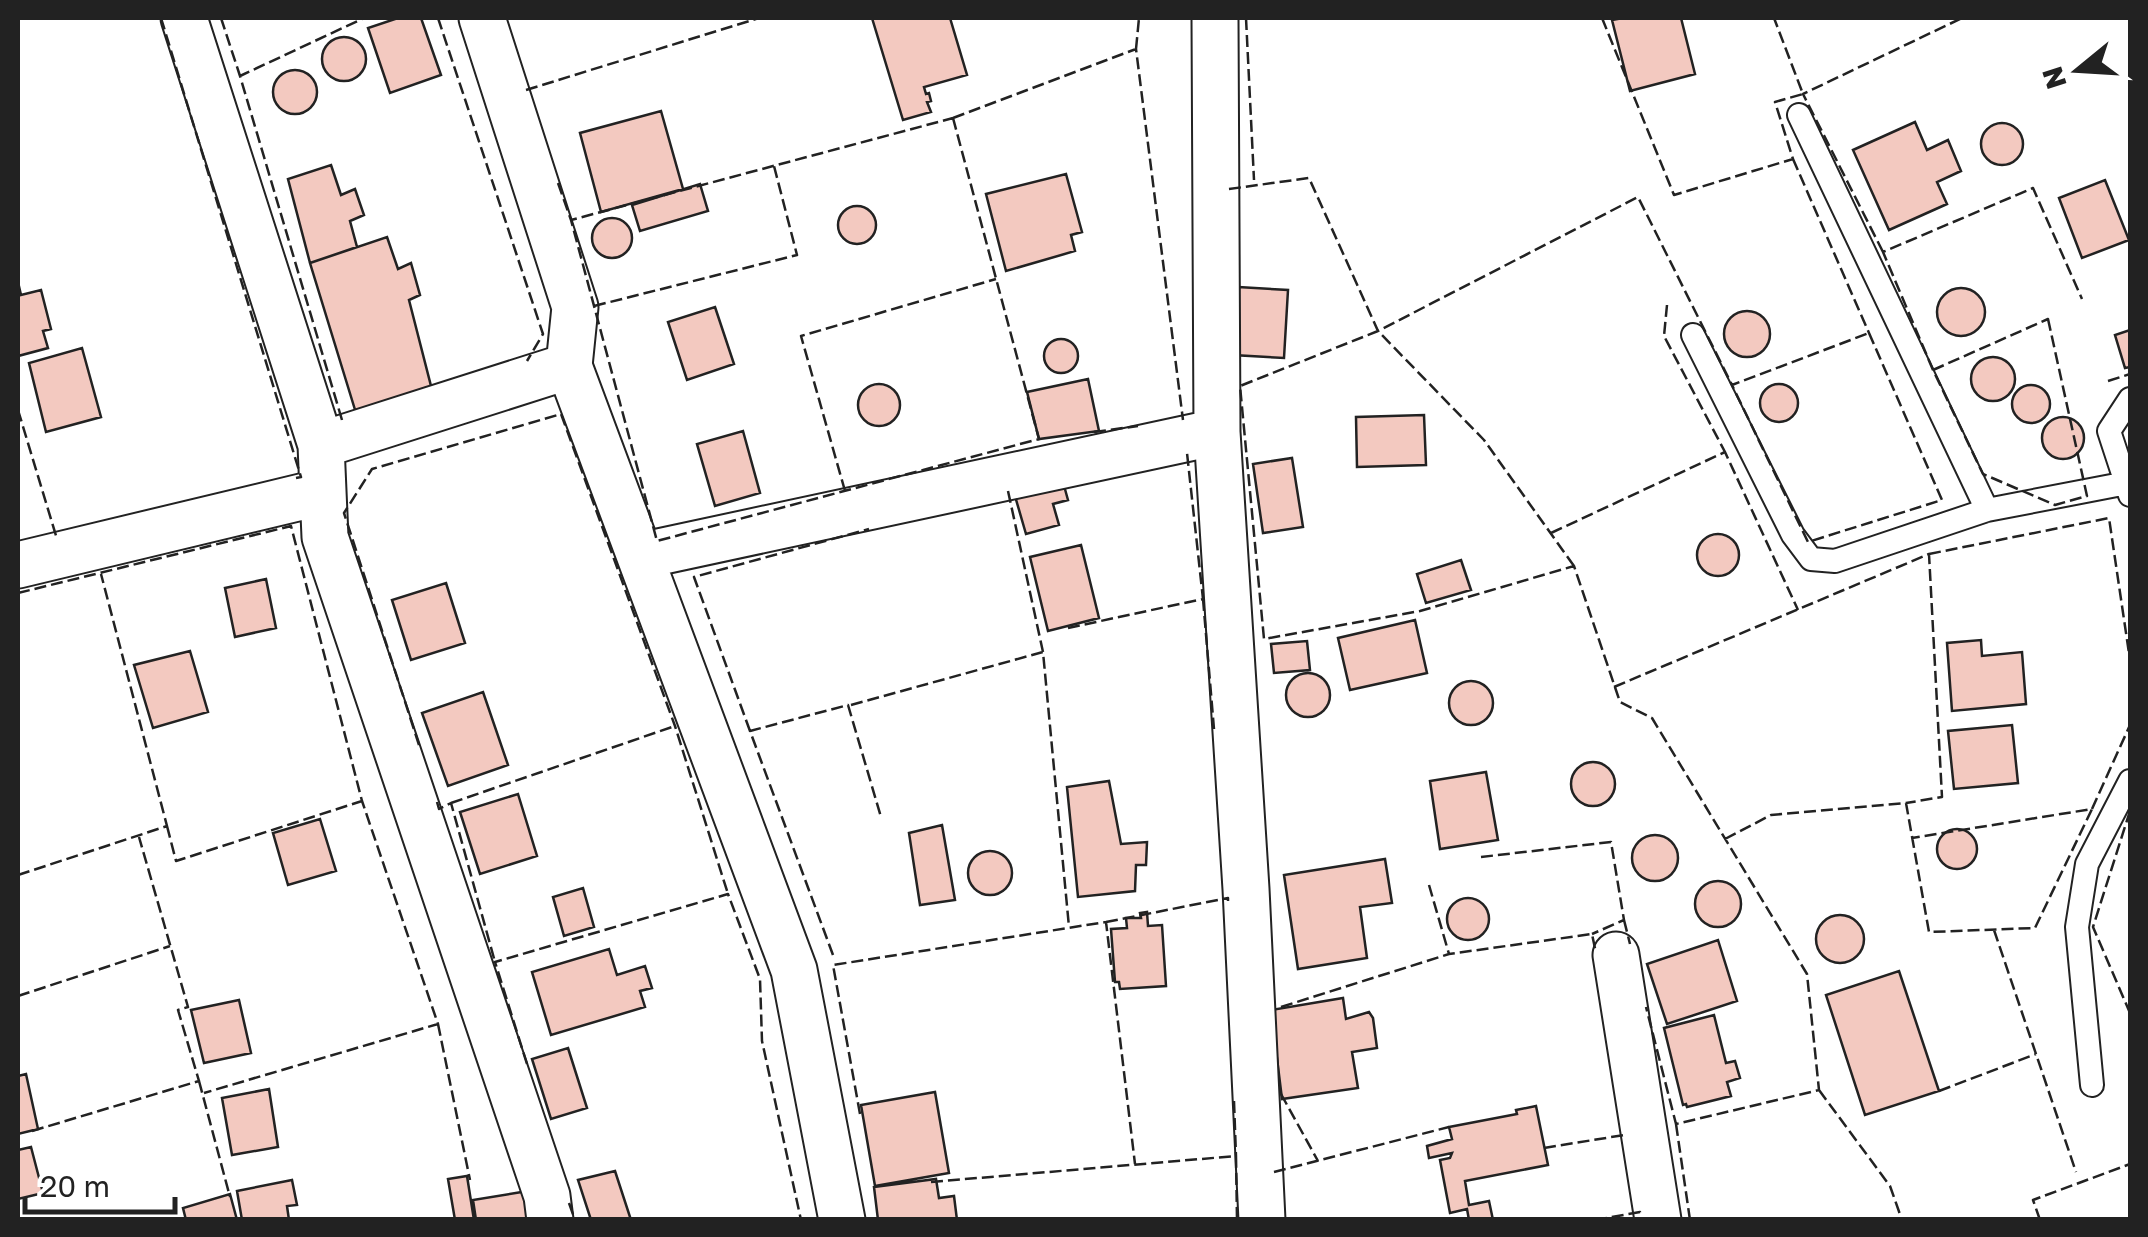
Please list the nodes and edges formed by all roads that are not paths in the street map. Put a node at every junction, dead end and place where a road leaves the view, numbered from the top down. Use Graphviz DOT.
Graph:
graph roads {
  1 [pos="184,18"];
  2 [pos="482,18"];
  3 [pos="1215,18"];
  4 [pos="1799,115"];
  5 [pos="1693,336"];
  6 [pos="568,366"];
  7 [pos="2130,400"];
  8 [pos="1217,432"];
  9 [pos="321,444"];
  10 [pos="2129,491"];
  11 [pos="322,492"];
  12 [pos="1988,510"];
  13 [pos="640,556"];
  14 [pos="18,565"];
  15 [pos="2130,782"];
  16 [pos="1616,955"];
  17 [pos="2092,1084"];
  18 [pos="550,1220"];
  19 [pos="842,1220"];
  20 [pos="1262,1220"];
  21 [pos="1658,1220"];
  1 -- 9 [label="street"];
  2 -- 6 [label="street"];
  3 -- 8 [label="street"];
  4 -- 12 [label="lane"];
  5 -- 12 [label="lane"];
  6 -- 9 [label="street"];
  6 -- 13 [label="street"];
  7 -- 10 [label="lane"];
  8 -- 13 [label="street"];
  8 -- 20 [label="street"];
  9 -- 11 [label="street"];
  10 -- 12 [label="lane"];
  11 -- 14 [label="street"];
  11 -- 18 [label="street"];
  13 -- 19 [label="street"];
  15 -- 17 [label="lane"];
  16 -- 21 [label="street"];
}
